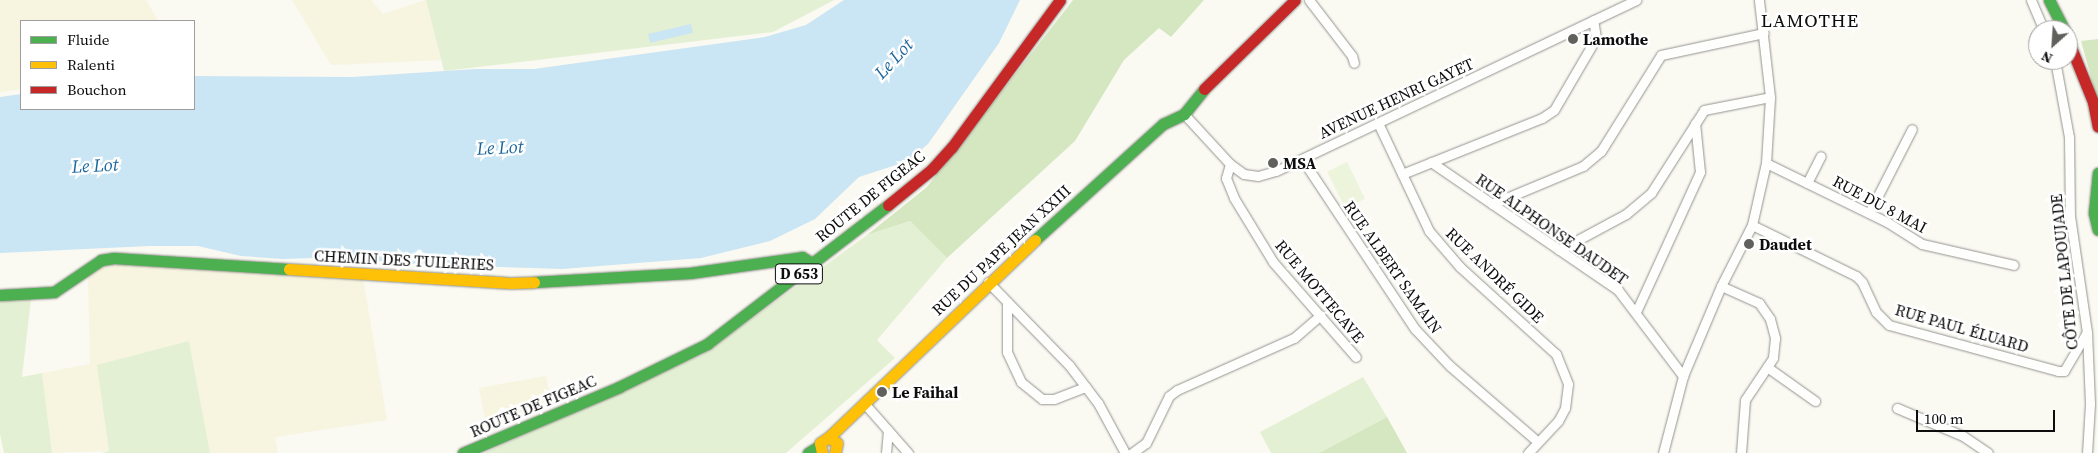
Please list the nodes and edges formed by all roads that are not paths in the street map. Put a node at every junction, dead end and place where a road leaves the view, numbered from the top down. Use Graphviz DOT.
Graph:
graph roads {
  1 [pos="1060,0"];
  2 [pos="1295,0"];
  3 [pos="1309,0"];
  4 [pos="1636,0"];
  5 [pos="1759,0"];
  6 [pos="2031,0"];
  7 [pos="2049,0"];
  8 [pos="1594,20"];
  9 [pos="2040,20"];
  10 [pos="2059,20"];
  11 [pos="1764,34"];
  12 [pos="1354,63"];
  13 [pos="2078,65"];
  14 [pos="2057,70"];
  15 [pos="1770,97"];
  16 [pos="1184,114"];
  17 [pos="1378,122"];
  18 [pos="1696,123"];
  19 [pos="2098,128"];
  20 [pos="1912,129"];
  21 [pos="1821,156"];
  22 [pos="1302,158"];
  23 [pos="1431,162"];
  24 [pos="1766,163"];
  25 [pos="1230,164"];
  26 [pos="2098,173"];
  27 [pos="1402,174"];
  28 [pos="1807,183"];
  29 [pos="1492,204"];
  30 [pos="1869,213"];
  31 [pos="1752,225"];
  32 [pos="2098,230"];
  33 [pos="1559,250"];
  34 [pos="813,264"];
  35 [pos="2014,265"];
  36 [pos="988,282"];
  37 [pos="1721,286"];
  38 [pos="0,296"];
  39 [pos="1007,302"];
  40 [pos="1636,312"];
  41 [pos="1320,315"];
  42 [pos="2087,332"];
  43 [pos="1356,357"];
  44 [pos="1767,367"];
  45 [pos="1683,376"];
  46 [pos="1086,387"];
  47 [pos="1815,401"];
  48 [pos="864,403"];
  49 [pos="1897,408"];
  50 [pos="888,430"];
  51 [pos="1538,442"];
  52 [pos="835,448"];
  53 [pos="820,449"];
  54 [pos="463,453"];
  55 [pos="808,453"];
  56 [pos="886,453"];
  57 [pos="908,453"];
  58 [pos="1125,453"];
  59 [pos="1132,453"];
  60 [pos="1528,453"];
  61 [pos="1663,453"];
  62 [pos="1741,453"];
  63 [pos="1988,453"];
  64 [pos="2086,453"];
  1 -- 34 [label="street, ROUTE DE FIGEAC / D 653"];
  2 -- 16 [label="street"];
  3 -- 12 [label="street"];
  4 -- 8 [label="street, AVENUE HENRI GAYET"];
  5 -- 11 [label="street"];
  6 -- 9 [label="street"];
  7 -- 10 [label="street"];
  8 -- 17 [label="street, AVENUE HENRI GAYET"];
  8 -- 23 [label="street"];
  11 -- 15 [label="street"];
  11 -- 29 [label="street"];
  13 -- 19 [label="street"];
  14 -- 42 [label="street, CÔTE DE LAPOUJADE"];
  15 -- 18 [label="street"];
  15 -- 24 [label="street"];
  16 -- 25 [label="street, AVENUE HENRI GAYET"];
  16 -- 36 [label="street, RUE DU PAPE JEAN XXIII"];
  17 -- 22 [label="street, AVENUE HENRI GAYET"];
  17 -- 27 [label="street, RUE ANDRÉ GIDE"];
  18 -- 33 [label="street"];
  18 -- 40 [label="street"];
  20 -- 30 [label="street"];
  21 -- 28 [label="street"];
  22 -- 25 [label="street, AVENUE HENRI GAYET"];
  22 -- 51 [label="street, RUE ALBERT SAMAIN"];
  23 -- 27 [label="street"];
  23 -- 29 [label="street, RUE ALPHONSE DAUDET"];
  24 -- 28 [label="street, RUE DU 8 MAI"];
  24 -- 31 [label="street"];
  25 -- 41 [label="street, RUE MOTTECAVE"];
  26 -- 32 [label="street"];
  27 -- 51 [label="street, RUE ANDRÉ GIDE"];
  28 -- 30 [label="street, RUE DU 8 MAI"];
  29 -- 33 [label="street, RUE ALPHONSE DAUDET"];
  30 -- 35 [label="street, RUE DU 8 MAI"];
  31 -- 37 [label="street"];
  31 -- 42 [label="street, RUE PAUL ÉLUARD"];
  33 -- 40 [label="street, RUE ALPHONSE DAUDET"];
  34 -- 38 [label="street, CHEMIN DES TUILERIES"];
  34 -- 54 [label="street, ROUTE DE FIGEAC / D 653"];
  36 -- 39 [label="street"];
  36 -- 48 [label="street, RUE DU PAPE JEAN XXIII"];
  37 -- 44 [label="street"];
  37 -- 45 [label="street"];
  39 -- 46 [label="street"];
  39 -- 46 [label="street"];
  40 -- 45 [label="street, RUE ALPHONSE DAUDET"];
  41 -- 43 [label="street, RUE MOTTECAVE"];
  41 -- 59 [label="street"];
  42 -- 64 [label="street, CÔTE DE LAPOUJADE"];
  44 -- 47 [label="street"];
  44 -- 62 [label="street"];
  45 -- 61 [label="street"];
  46 -- 58 [label="street"];
  48 -- 50 [label="street"];
  48 -- 52 [label="street, RUE DU PAPE JEAN XXIII"];
  49 -- 63 [label="street"];
  50 -- 56 [label="street"];
  50 -- 57 [label="street"];
  51 -- 60 [label="street, RUE ANDRÉ GIDE"];
  52 -- 53 [label="street, RUE DU PAPE JEAN XXIII"];
  53 -- 55 [label="street"];
}
